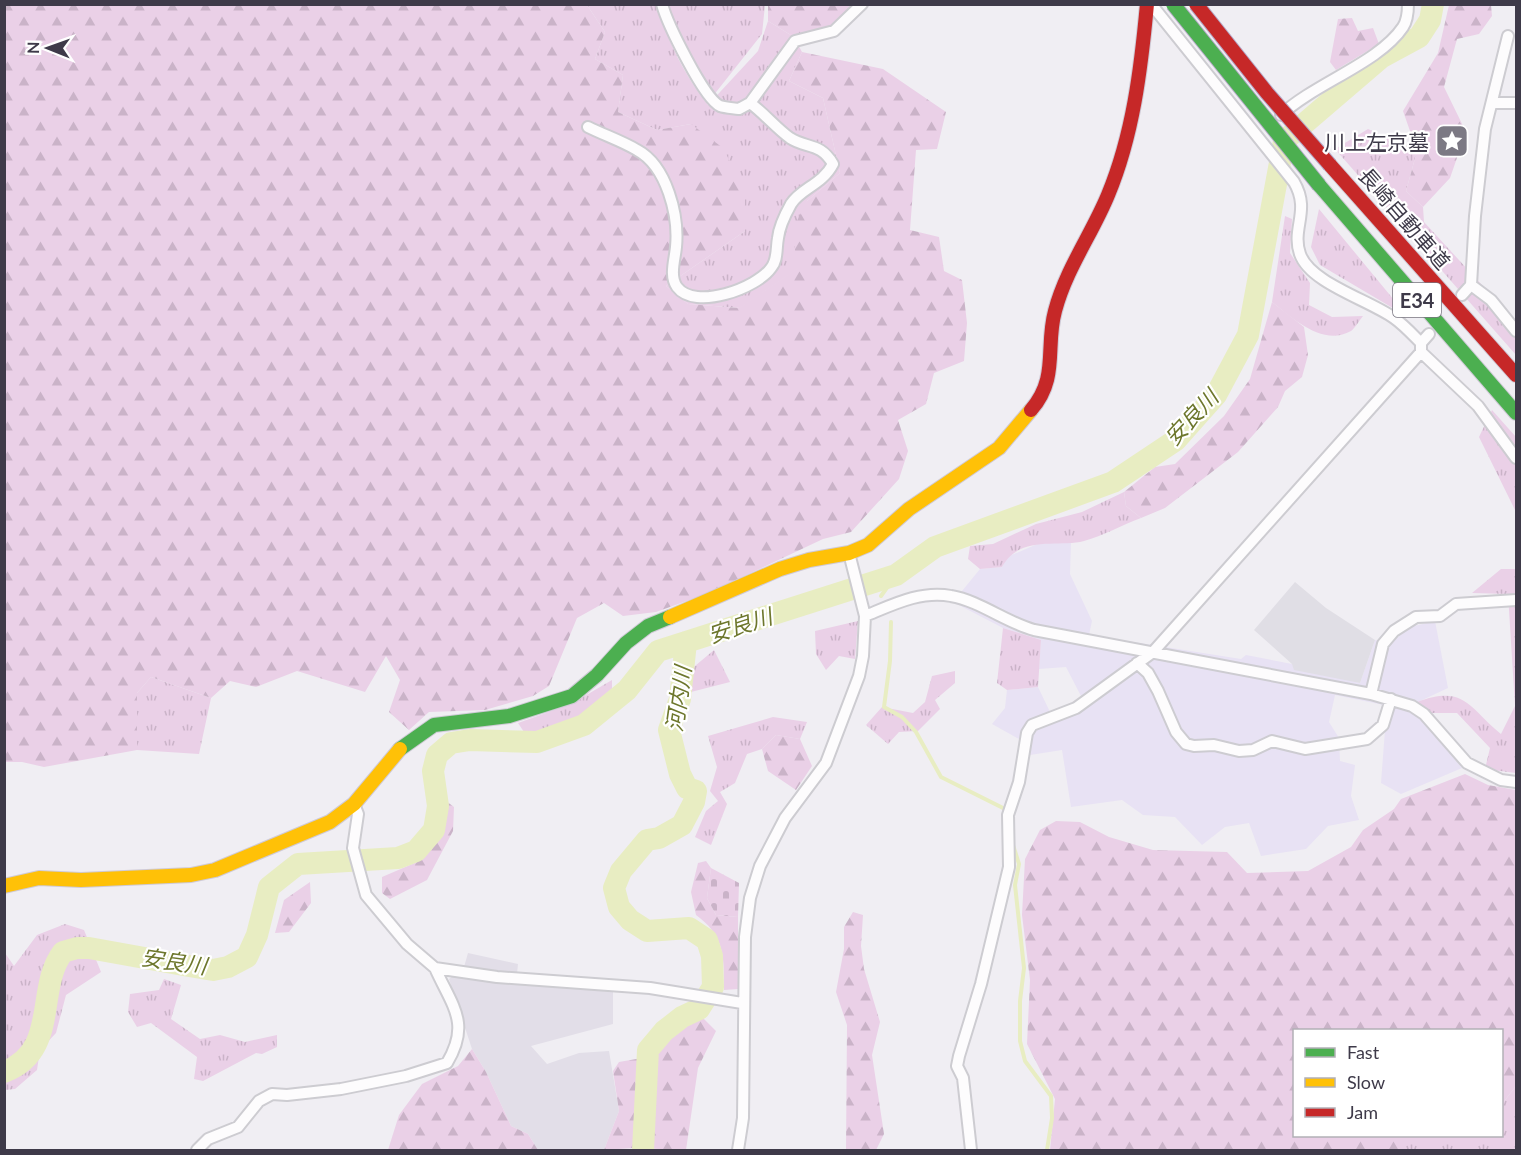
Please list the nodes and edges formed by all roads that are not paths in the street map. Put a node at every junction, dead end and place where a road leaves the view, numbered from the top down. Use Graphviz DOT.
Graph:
graph roads {
  1 [pos="662,4"];
  2 [pos="862,4"];
  3 [pos="1149,4"];
  4 [pos="1173,4"];
  5 [pos="1196,4"];
  6 [pos="1408,4"];
  7 [pos="1508,36"];
  8 [pos="750,103"];
  9 [pos="1516,103"];
  10 [pos="1492,104"];
  11 [pos="588,127"];
  12 [pos="1264,146"];
  13 [pos="1471,285"];
  14 [pos="1462,295"];
  15 [pos="1516,331"];
  16 [pos="1429,334"];
  17 [pos="1421,347"];
  18 [pos="1516,375"];
  19 [pos="1516,413"];
  20 [pos="1516,458"];
  21 [pos="851,559"];
  22 [pos="1516,600"];
  23 [pos="865,614"];
  24 [pos="1153,652"];
  25 [pos="1137,663"];
  26 [pos="1371,694"];
  27 [pos="1391,699"];
  28 [pos="1516,782"];
  29 [pos="354,804"];
  30 [pos="4,886"];
  31 [pos="435,968"];
  32 [pos="742,1003"];
  33 [pos="197,1150"];
  34 [pos="738,1150"];
  35 [pos="971,1150"];
  1 -- 8 [label="street"];
  2 -- 8 [label="street"];
  3 -- 12 [label="street"];
  3 -- 21 [label="main road"];
  4 -- 19 [label="main road, 長崎自動車道 / E34, bridge"];
  5 -- 18 [label="main road, 長崎自動車道 / E34, bridge"];
  6 -- 12 [label="street"];
  7 -- 10 [label="street"];
  8 -- 11 [label="street"];
  9 -- 10 [label="street"];
  10 -- 13 [label="street"];
  12 -- 17 [label="street"];
  13 -- 14 [label="street"];
  13 -- 15 [label="street"];
  16 -- 17 [label="street"];
  17 -- 20 [label="street"];
  17 -- 24 [label="street"];
  21 -- 23 [label="street"];
  21 -- 29 [label="main road"];
  22 -- 26 [label="street"];
  23 -- 24 [label="street"];
  23 -- 32 [label="street"];
  24 -- 25 [label="street"];
  24 -- 26 [label="street"];
  25 -- 27 [label="street"];
  25 -- 35 [label="street"];
  26 -- 27 [label="street"];
  27 -- 28 [label="street"];
  29 -- 30 [label="main road"];
  29 -- 31 [label="street"];
  31 -- 32 [label="street"];
  31 -- 33 [label="street"];
  32 -- 34 [label="street"];
}
